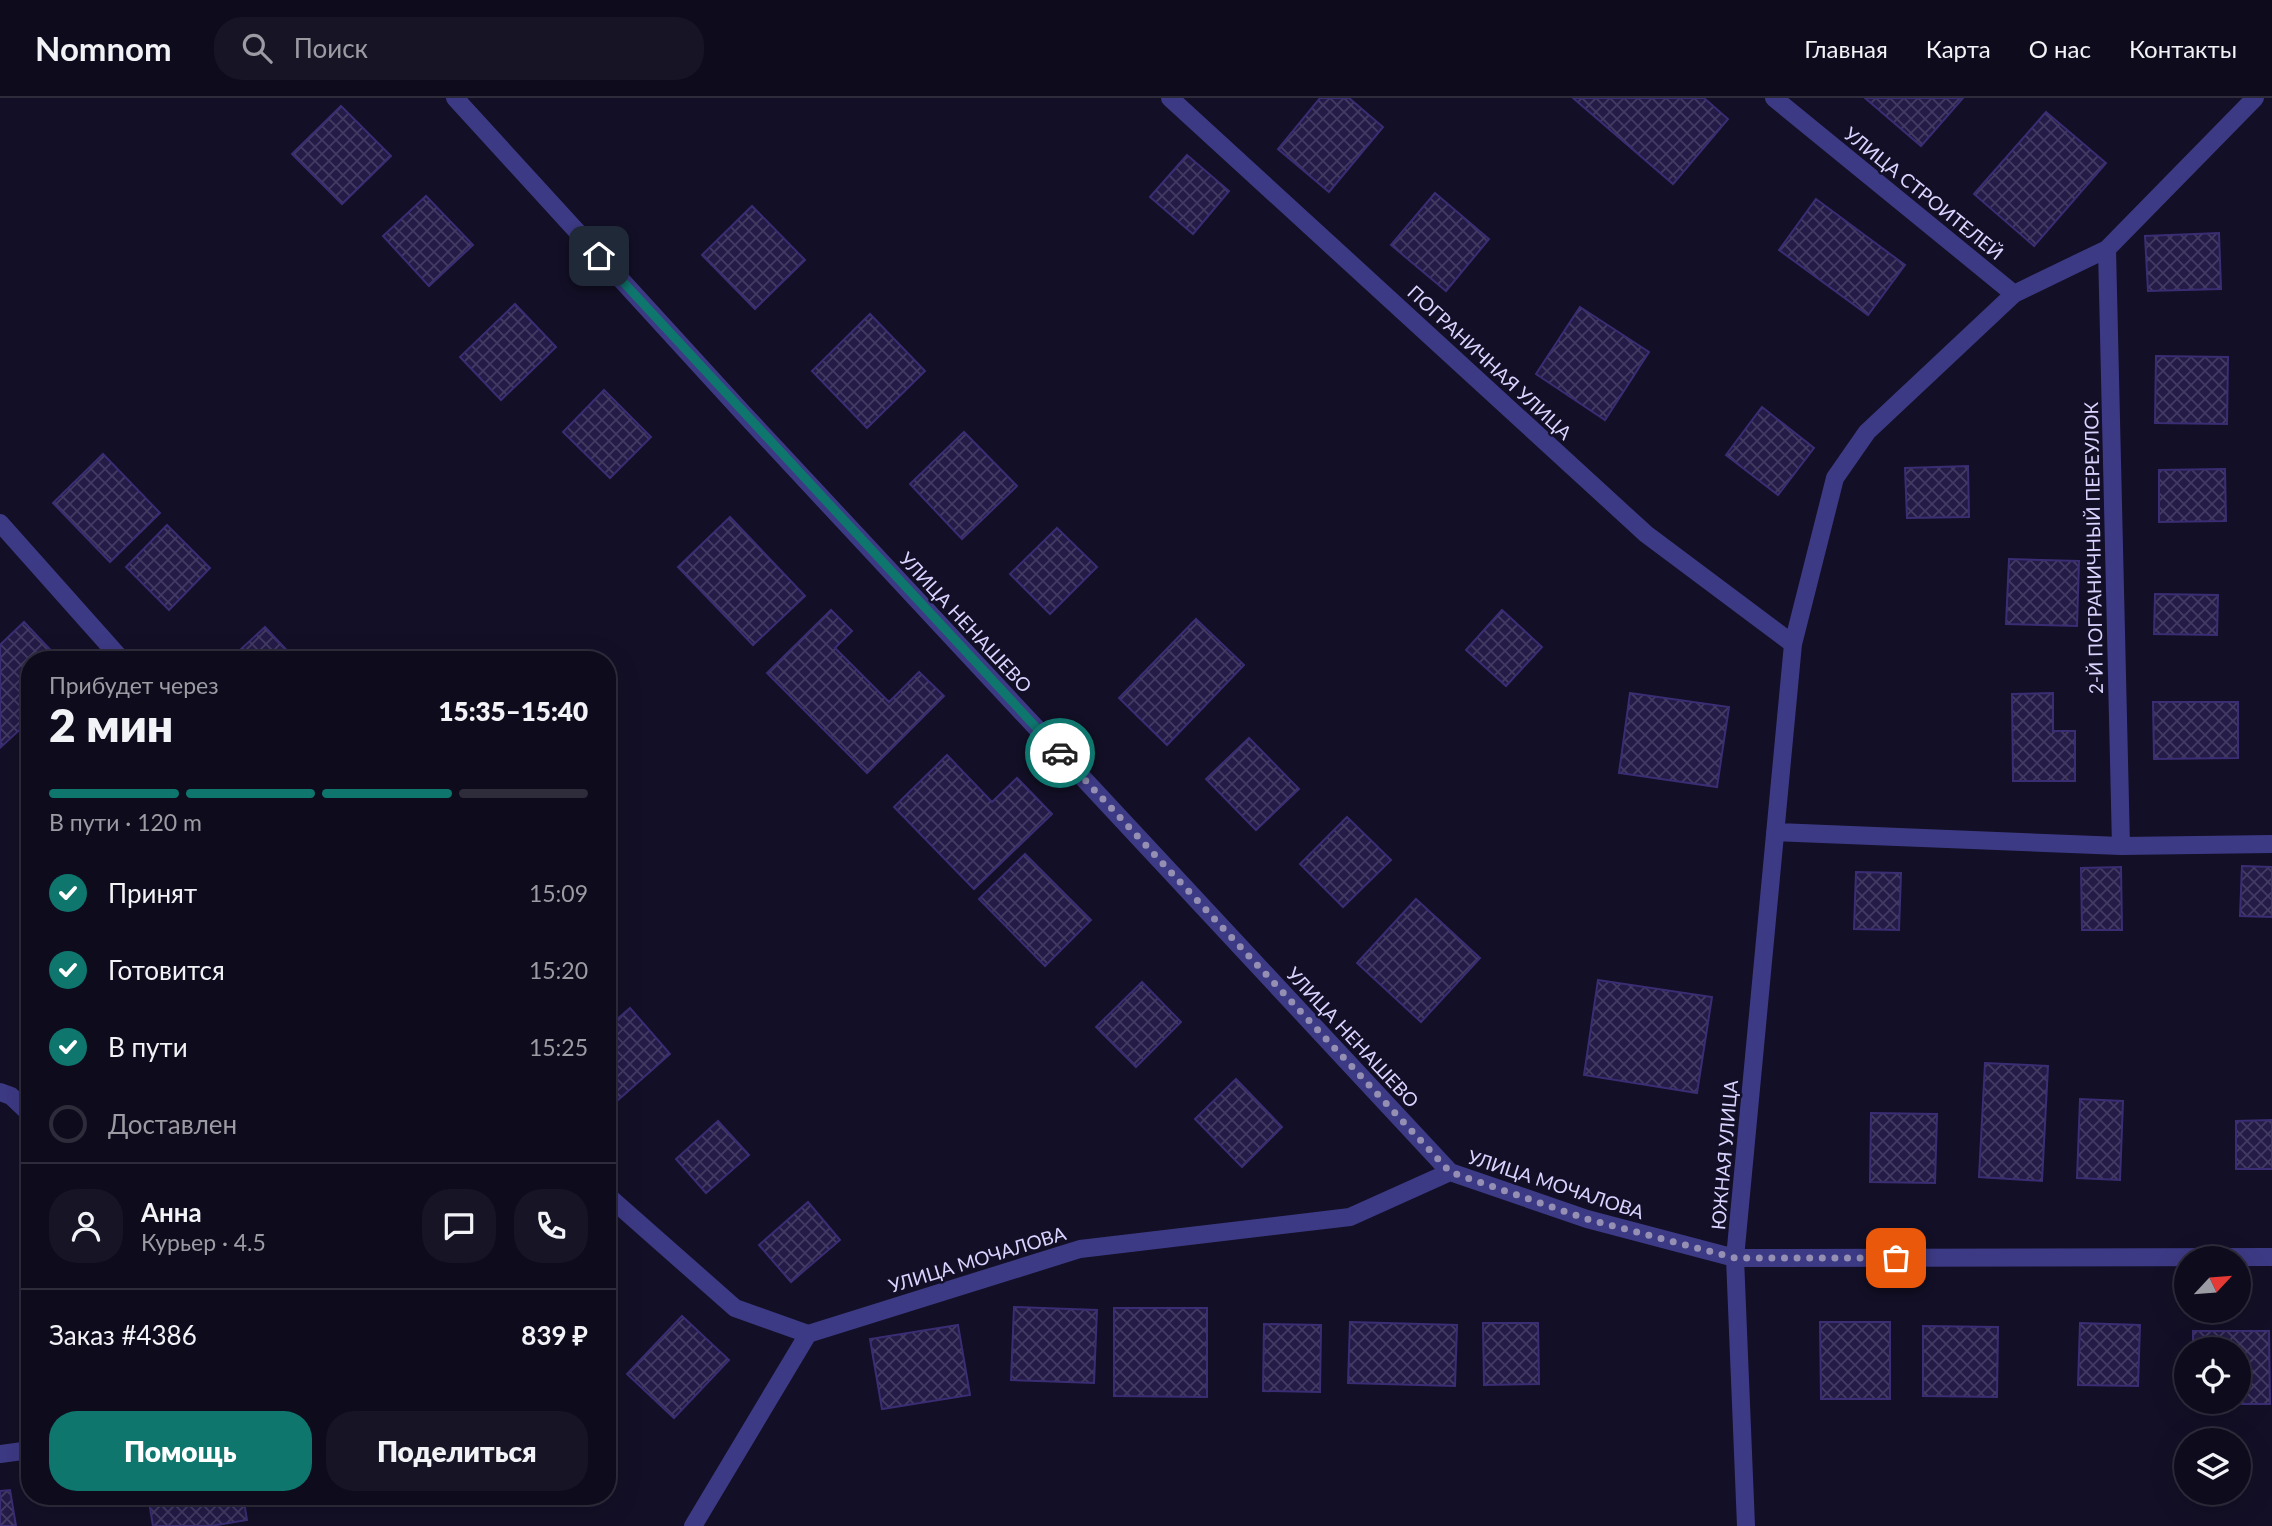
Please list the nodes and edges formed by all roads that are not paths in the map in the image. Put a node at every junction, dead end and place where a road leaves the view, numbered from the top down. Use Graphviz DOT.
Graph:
graph roads {
  1 [pos="456,98"];
  2 [pos="1170,98"];
  3 [pos="1774,98"];
  4 [pos="2255,98"];
  5 [pos="2107,249"];
  6 [pos="2014,294"];
  7 [pos="0,523"];
  8 [pos="1793,643"];
  9 [pos="114,651"];
  10 [pos="1775,832"];
  11 [pos="2272,844"];
  12 [pos="2122,846"];
  13 [pos="0,1092"];
  14 [pos="21,1105"];
  15 [pos="1450,1172"];
  16 [pos="616,1209"];
  17 [pos="2272,1257"];
  18 [pos="1735,1258"];
  19 [pos="808,1334"];
  20 [pos="21,1451"];
  21 [pos="0,1454"];
  22 [pos="693,1526"];
  23 [pos="1746,1526"];
  1 -- 15 [label="street, УЛИЦА НЕНАШЕВО"];
  2 -- 8 [label="street, ПОГРАНИЧНАЯ УЛИЦА"];
  3 -- 6 [label="street, УЛИЦА СТРОИТЕЛЕЙ"];
  4 -- 5 [label="street, ЮЖНАЯ УЛИЦА"];
  5 -- 6 [label="street, ЮЖНАЯ УЛИЦА"];
  5 -- 12 [label="street, 2-Й ПОГРАНИЧНЫЙ ПЕРЕУЛОК"];
  6 -- 8 [label="street, ЮЖНАЯ УЛИЦА"];
  7 -- 9 [label="street"];
  8 -- 10 [label="street, ЮЖНАЯ УЛИЦА"];
  10 -- 12 [label="street"];
  10 -- 18 [label="street, ЮЖНАЯ УЛИЦА"];
  11 -- 12 [label="street"];
  13 -- 14 [label="street"];
  15 -- 18 [label="street, УЛИЦА МОЧАЛОВА"];
  15 -- 19 [label="street, УЛИЦА МОЧАЛОВА"];
  16 -- 19 [label="street"];
  17 -- 18 [label="street, УЛИЦА МОЧАЛОВА"];
  18 -- 23 [label="street, ЮЖНАЯ УЛИЦА"];
  19 -- 22 [label="street"];
  20 -- 21 [label="street"];
}
